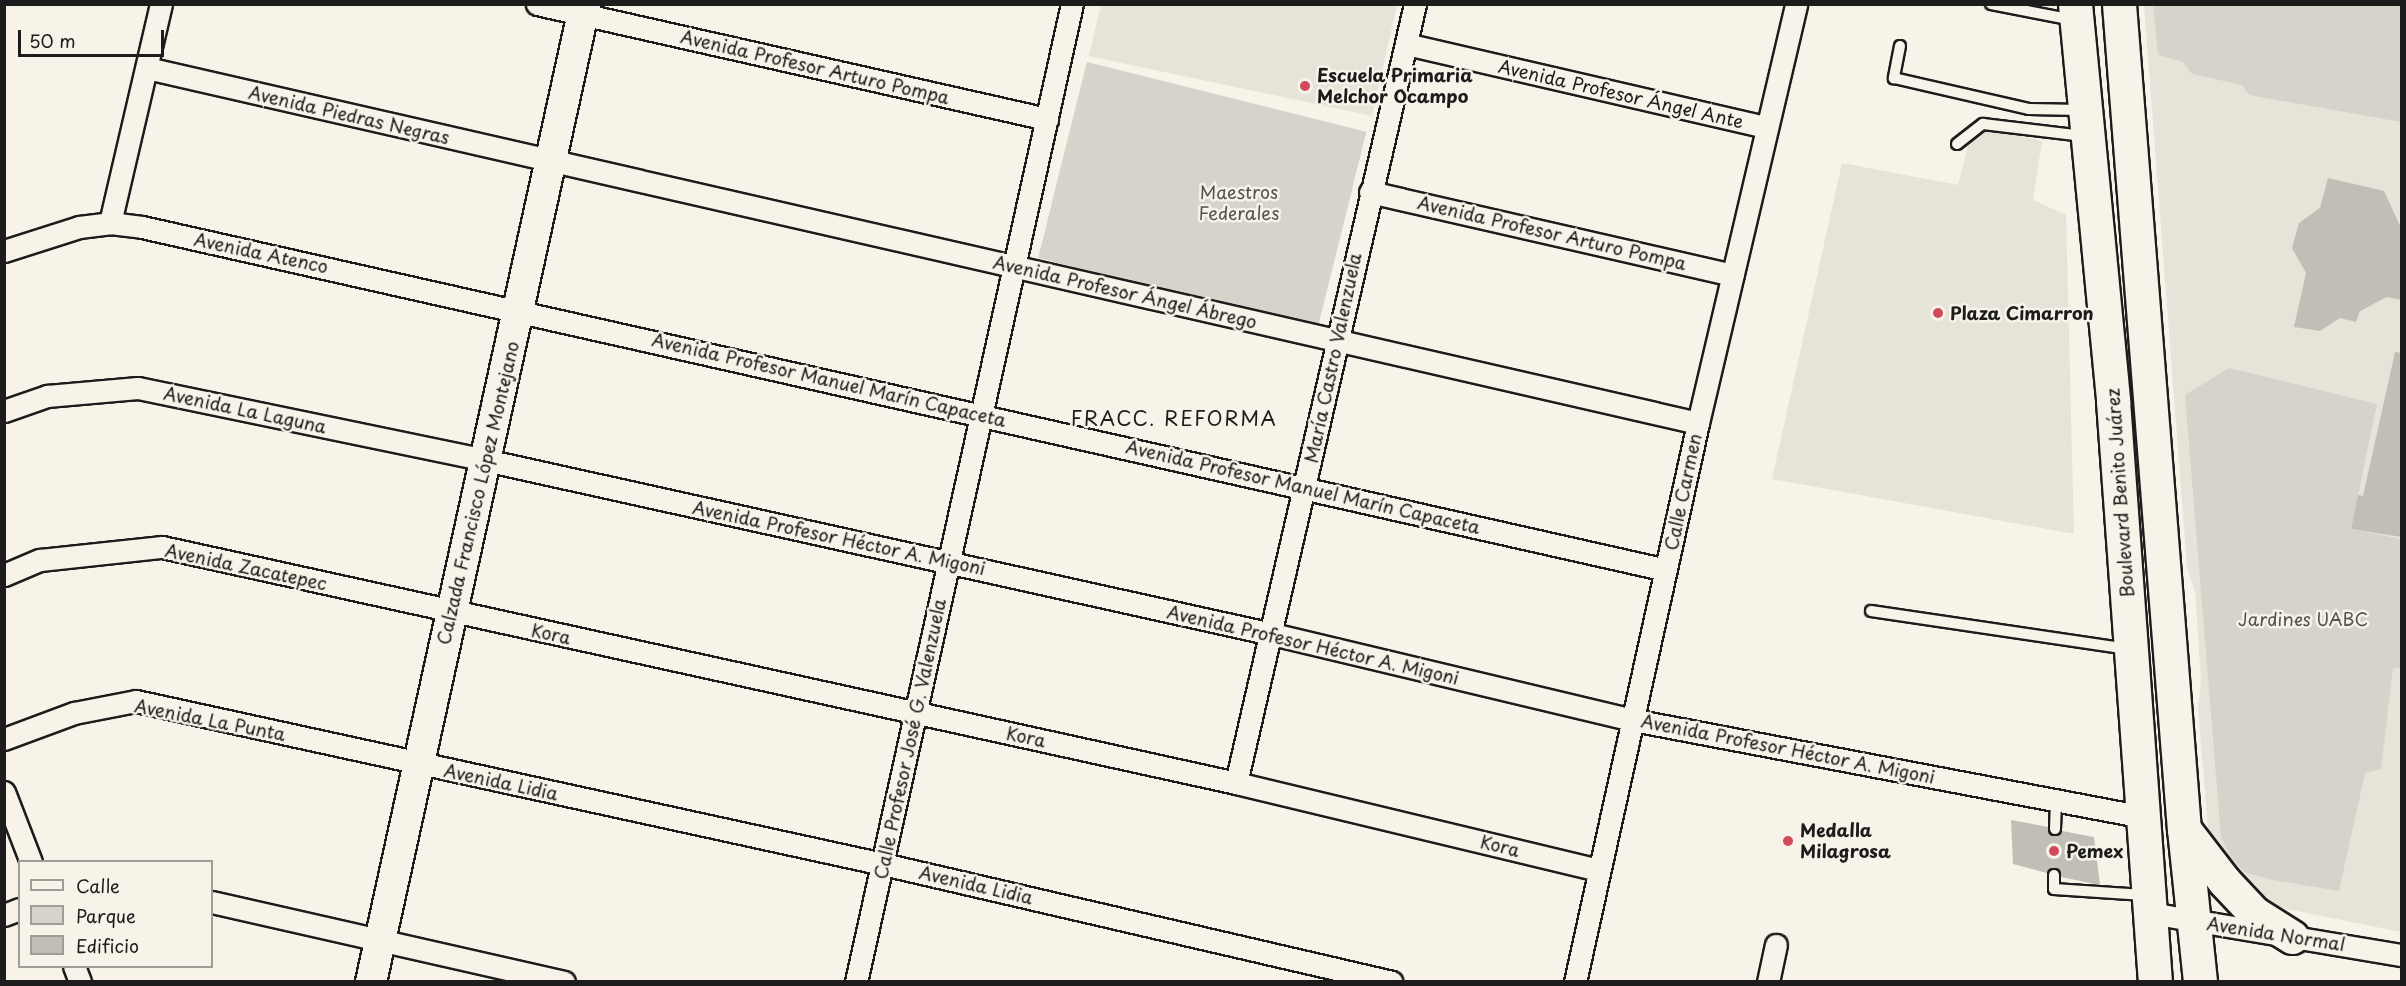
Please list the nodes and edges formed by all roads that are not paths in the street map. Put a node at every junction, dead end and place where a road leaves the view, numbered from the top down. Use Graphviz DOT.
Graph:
graph roads {
  1 [pos="161,4"];
  2 [pos="537,4"];
  3 [pos="1072,4"];
  4 [pos="1415,4"];
  5 [pos="1796,4"];
  6 [pos="1991,4"];
  7 [pos="2119,4"];
  8 [pos="583,10"];
  9 [pos="2076,13"];
  10 [pos="1406,44"];
  11 [pos="1900,46"];
  12 [pos="147,68"];
  13 [pos="1047,119"];
  14 [pos="2085,123"];
  15 [pos="1766,127"];
  16 [pos="1957,144"];
  17 [pos="551,162"];
  18 [pos="1371,192"];
  19 [pos="110,223"];
  20 [pos="4,251"];
  21 [pos="1014,266"];
  22 [pos="1733,275"];
  23 [pos="519,310"];
  24 [pos="1336,341"];
  25 [pos="4,411"];
  26 [pos="981,414"];
  27 [pos="1698,423"];
  28 [pos="485,460"];
  29 [pos="1305,487"];
  30 [pos="948,563"];
  31 [pos="1666,570"];
  32 [pos="4,575"];
  33 [pos="1871,611"];
  34 [pos="452,612"];
  35 [pos="1272,634"];
  36 [pos="2131,650"];
  37 [pos="916,713"];
  38 [pos="1633,720"];
  39 [pos="4,739"];
  40 [pos="418,765"];
  41 [pos="1236,783"];
  42 [pos="4,792"];
  43 [pos="2056,800"];
  44 [pos="2144,816"];
  45 [pos="2055,829"];
  46 [pos="2184,829"];
  47 [pos="31,860"];
  48 [pos="883,864"];
  49 [pos="1599,870"];
  50 [pos="2054,875"];
  51 [pos="213,902"];
  52 [pos="2150,904"];
  53 [pos="2193,921"];
  54 [pos="2292,937"];
  55 [pos="380,939"];
  56 [pos="1776,945"];
  57 [pos="2402,955"];
  58 [pos="370,981"];
  59 [pos="564,981"];
  60 [pos="856,981"];
  61 [pos="1392,981"];
  62 [pos="1575,981"];
  63 [pos="1768,981"];
  64 [pos="2155,981"];
  65 [pos="2200,981"];
  1 -- 12 [label="street"];
  2 -- 8 [label="street, Avenida Profesor Arturo Pompa"];
  3 -- 13 [label="street, Calle Profesor José G. Valenzuela"];
  4 -- 10 [label="street, María Castro Valenzuela"];
  5 -- 15 [label="street, Calle Carmen"];
  6 -- 9 [label="lane"];
  7 -- 46 [label="main road, Boulevard Benito Juárez"];
  8 -- 13 [label="street, Avenida Profesor Arturo Pompa"];
  8 -- 17 [label="main road, Calzada Francisco López Montejano"];
  9 -- 14 [label="main road, Boulevard Benito Juárez"];
  10 -- 15 [label="street, Avenida Profesor Ángel Ante"];
  10 -- 18 [label="street, María Castro Valenzuela"];
  11 -- 14 [label="lane"];
  12 -- 17 [label="street, Avenida Piedras Negras"];
  12 -- 19 [label="street"];
  13 -- 21 [label="street, Calle Profesor José G. Valenzuela"];
  14 -- 16 [label="lane"];
  14 -- 36 [label="main road, Boulevard Benito Juárez"];
  15 -- 22 [label="street, Calle Carmen"];
  17 -- 21 [label="street, Avenida Profesor Ángel Ábrego"];
  17 -- 23 [label="main road, Calzada Francisco López Montejano"];
  18 -- 22 [label="street, Avenida Profesor Arturo Pompa"];
  18 -- 24 [label="street, María Castro Valenzuela"];
  19 -- 20 [label="street, Avenida Atenco"];
  19 -- 23 [label="street, Avenida Atenco"];
  21 -- 24 [label="street, Avenida Profesor Ángel Ábrego"];
  21 -- 26 [label="street, Calle Profesor José G. Valenzuela"];
  22 -- 27 [label="street, Calle Carmen"];
  23 -- 26 [label="street, Avenida Profesor Manuel Marín Capaceta"];
  23 -- 28 [label="main road, Calzada Francisco López Montejano"];
  24 -- 27 [label="street, Avenida Profesor Ángel Ábrego"];
  24 -- 29 [label="street, María Castro Valenzuela"];
  25 -- 28 [label="street, Avenida La Laguna"];
  26 -- 29 [label="street, Avenida Profesor Manuel Marín Capaceta"];
  26 -- 30 [label="street, Calle Profesor José G. Valenzuela"];
  27 -- 31 [label="street, Calle Carmen"];
  28 -- 30 [label="street, Avenida Profesor Héctor A. Migoni"];
  28 -- 34 [label="main road, Calzada Francisco López Montejano"];
  29 -- 31 [label="street, Avenida Profesor Manuel Marín Capaceta"];
  29 -- 35 [label="street, María Castro Valenzuela"];
  30 -- 35 [label="street, Avenida Profesor Héctor A. Migoni"];
  30 -- 37 [label="street, Calle Profesor José G. Valenzuela"];
  31 -- 38 [label="street, Calle Carmen"];
  32 -- 34 [label="street, Avenida Zacatepec"];
  33 -- 36 [label="lane"];
  34 -- 37 [label="street, Kora"];
  34 -- 40 [label="main road, Calzada Francisco López Montejano"];
  35 -- 38 [label="street, Avenida Profesor Héctor A. Migoni"];
  35 -- 41 [label="street, María Castro Valenzuela"];
  36 -- 44 [label="main road, Boulevard Benito Juárez"];
  37 -- 41 [label="street, Kora"];
  37 -- 48 [label="street, Calle Profesor José G. Valenzuela"];
  38 -- 43 [label="street, Avenida Profesor Héctor A. Migoni"];
  38 -- 49 [label="street, Calle Carmen"];
  39 -- 40 [label="street, Avenida La Punta"];
  40 -- 48 [label="street, Avenida Lidia"];
  40 -- 55 [label="main road, Calzada Francisco López Montejano"];
  41 -- 49 [label="street, Kora"];
  42 -- 47 [label="street"];
  43 -- 44 [label="street, Avenida Profesor Héctor A. Migoni"];
  43 -- 45 [label="lane"];
  44 -- 52 [label="main road, Boulevard Benito Juárez"];
  46 -- 53 [label="main road, Boulevard Benito Juárez"];
  46 -- 54 [label="main road"];
  48 -- 60 [label="street, Calle Profesor José G. Valenzuela"];
  48 -- 61 [label="street, Avenida Lidia"];
  49 -- 62 [label="street, Calle Carmen"];
  50 -- 52 [label="lane"];
  51 -- 55 [label="street"];
  52 -- 53 [label="street, Avenida Normal"];
  52 -- 64 [label="main road, Boulevard Benito Juárez"];
  53 -- 54 [label="street, Avenida Normal"];
  53 -- 65 [label="main road, Boulevard Benito Juárez"];
  54 -- 57 [label="street, Avenida Normal"];
  55 -- 58 [label="main road, Calzada Francisco López Montejano"];
  55 -- 59 [label="street"];
  56 -- 63 [label="street"];
}
